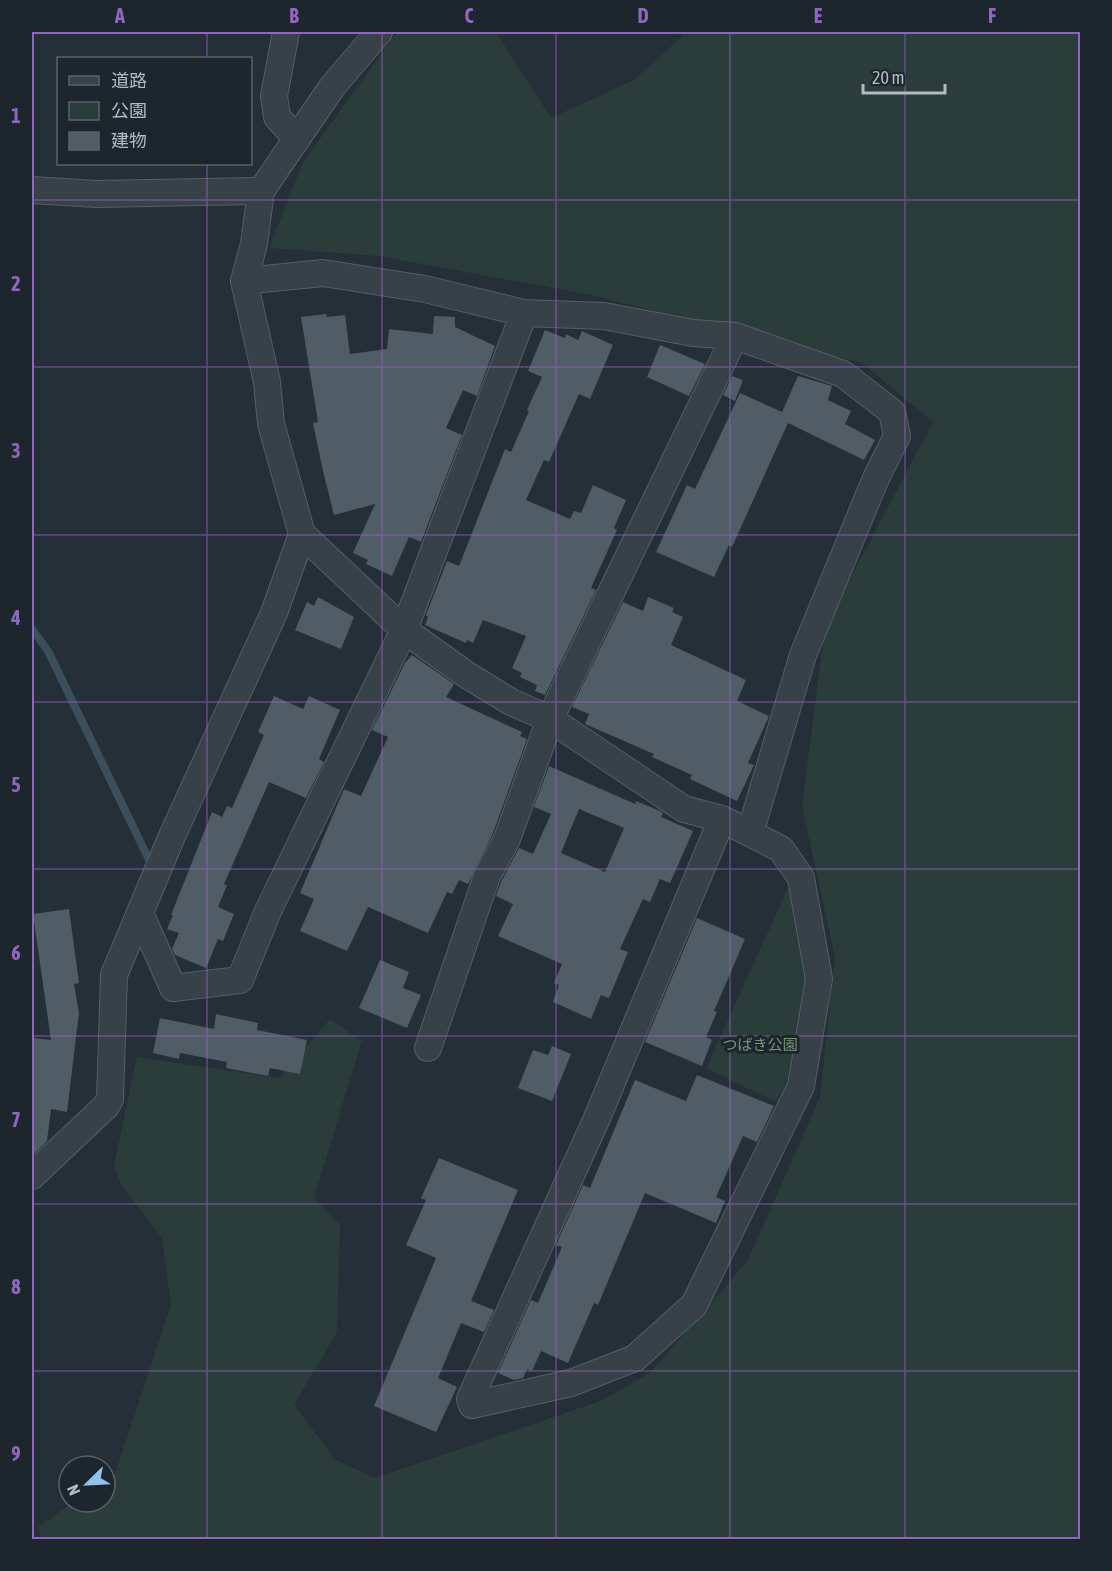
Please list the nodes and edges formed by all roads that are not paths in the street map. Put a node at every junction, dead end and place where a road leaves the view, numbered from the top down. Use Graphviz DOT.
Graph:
graph roads {
  1 [pos="286,32"];
  2 [pos="379,32"];
  3 [pos="297,139"];
  4 [pos="32,190"];
  5 [pos="261,191"];
  6 [pos="244,281"];
  7 [pos="524,313"];
  8 [pos="735,336"];
  9 [pos="302,534"];
  10 [pos="404,630"];
  11 [pos="550,719"];
  12 [pos="722,819"];
  13 [pos="750,833"];
  14 [pos="140,913"];
  15 [pos="428,1048"];
  16 [pos="32,1176"];
  1 -- 3 [label="street"];
  2 -- 3 [label="street"];
  3 -- 5 [label="street"];
  4 -- 5 [label="street"];
  5 -- 6 [label="street"];
  6 -- 7 [label="street"];
  6 -- 9 [label="street"];
  7 -- 8 [label="street"];
  7 -- 10 [label="street"];
  8 -- 11 [label="street"];
  8 -- 13 [label="street"];
  9 -- 10 [label="street"];
  9 -- 14 [label="street"];
  10 -- 11 [label="street"];
  10 -- 14 [label="street"];
  11 -- 12 [label="street"];
  11 -- 15 [label="street"];
  12 -- 13 [label="street"];
  12 -- 13 [label="street"];
  14 -- 16 [label="street"];
}
